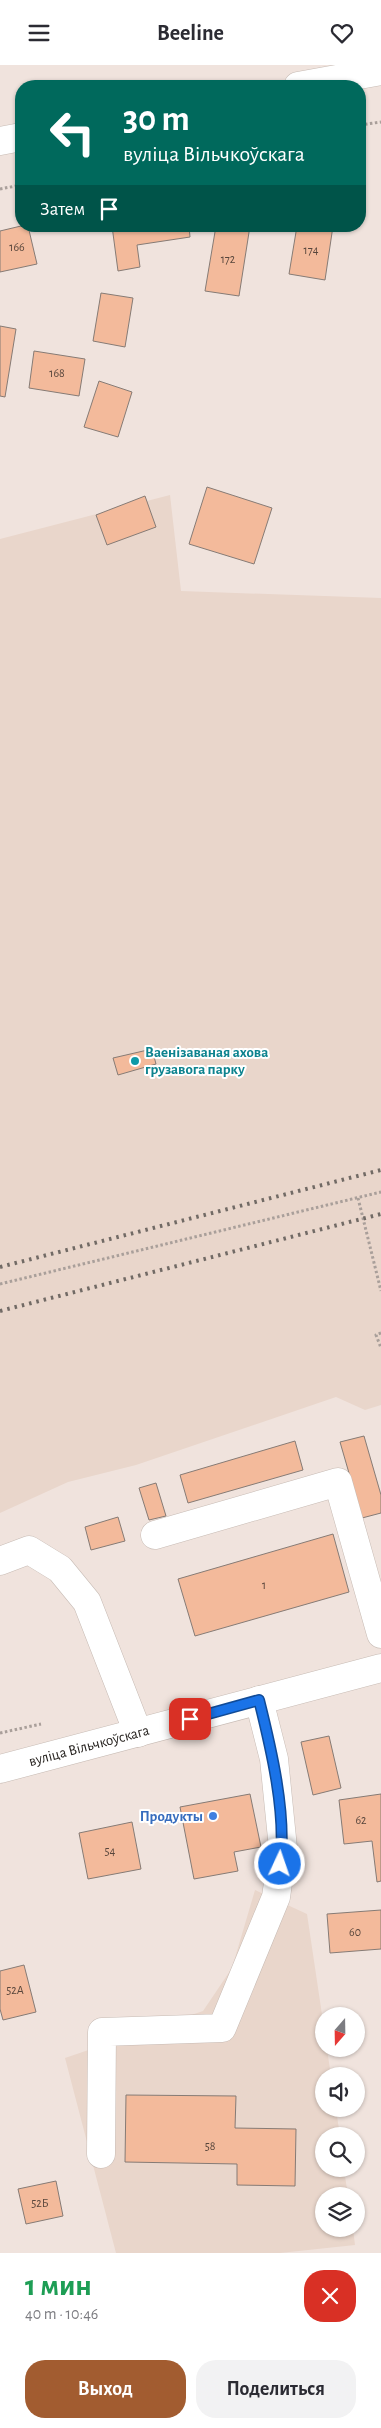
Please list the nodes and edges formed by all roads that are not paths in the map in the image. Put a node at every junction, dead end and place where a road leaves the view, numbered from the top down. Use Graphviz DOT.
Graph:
graph roads {
  1 [pos="381,71"];
  2 [pos="331,80"];
  3 [pos="15,138"];
  4 [pos="0,141"];
  5 [pos="155,1535"];
  6 [pos="0,1561"];
  7 [pos="381,1634"];
  8 [pos="381,1667"];
  9 [pos="259,1700"];
  10 [pos="138,1733"];
  11 [pos="0,1769"];
  12 [pos="101,2154"];
  1 -- 2 [label="main road"];
  3 -- 4 [label="main road"];
  5 -- 7 [label="main road"];
  6 -- 10 [label="main road"];
  8 -- 9 [label="main road, вуліца Вільчкоўскага"];
  9 -- 10 [label="main road, вуліца Вільчкоўскага"];
  9 -- 12 [label="main road"];
  10 -- 11 [label="main road, вуліца Вільчкоўскага"];
}
